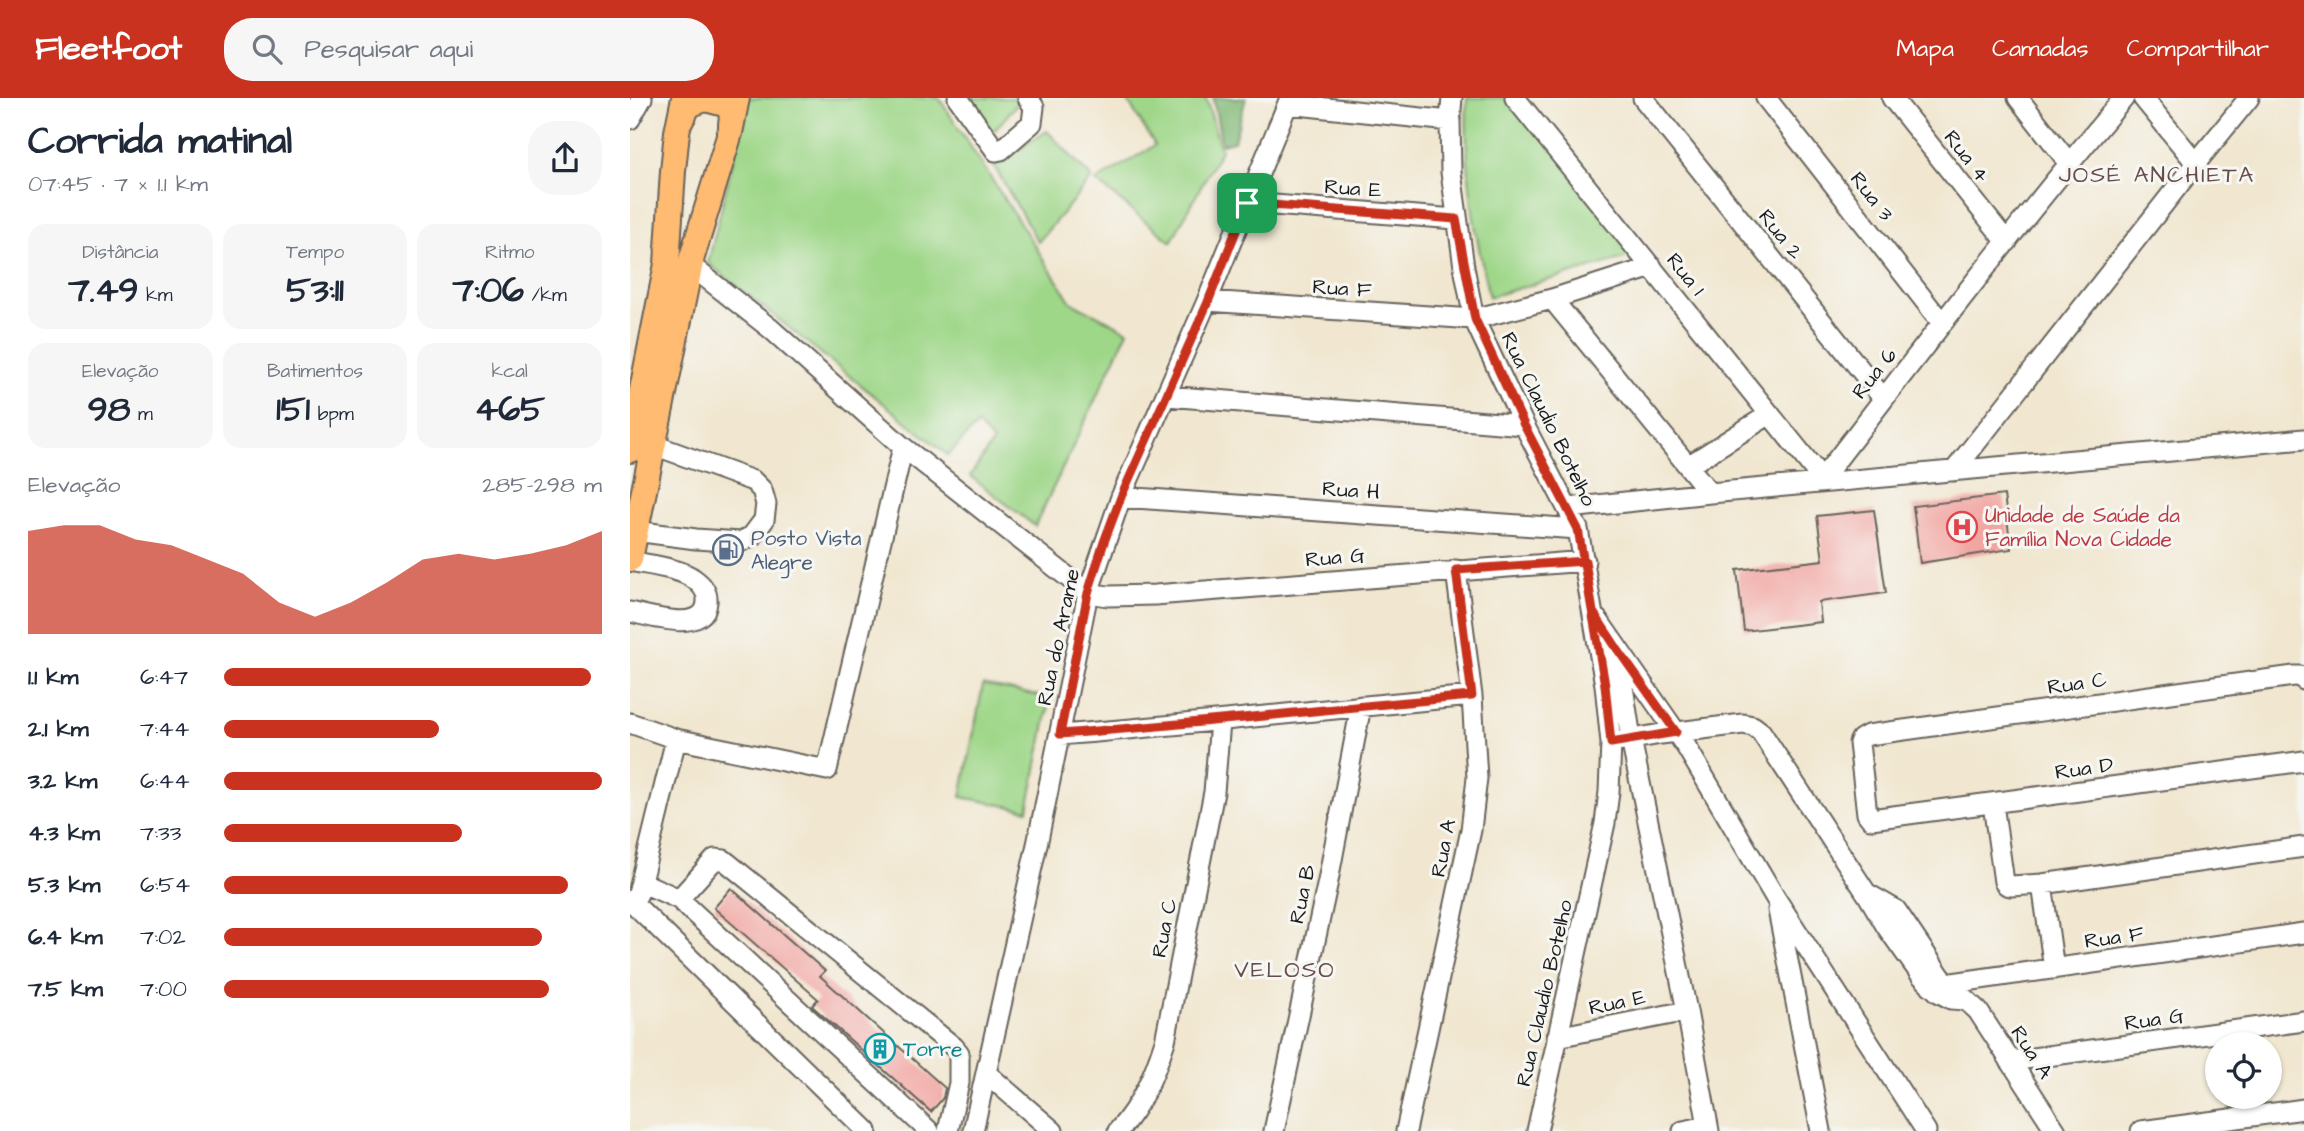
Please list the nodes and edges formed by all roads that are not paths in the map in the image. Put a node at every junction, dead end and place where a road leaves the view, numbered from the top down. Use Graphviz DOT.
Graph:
graph roads {
  1 [pos="642,98"];
  2 [pos="684,98"];
  3 [pos="737,98"];
  4 [pos="958,98"];
  5 [pos="1452,98"];
  6 [pos="1515,98"];
  7 [pos="1643,98"];
  8 [pos="1766,98"];
  9 [pos="1892,98"];
  10 [pos="2018,98"];
  11 [pos="2124,98"];
  12 [pos="2143,98"];
  13 [pos="2249,98"];
  14 [pos="1036,101"];
  15 [pos="1289,101"];
  16 [pos="630,119"];
  17 [pos="1450,121"];
  18 [pos="677,132"];
  19 [pos="730,133"];
  20 [pos="2069,163"];
  21 [pos="2196,163"];
  22 [pos="1247,203"];
  23 [pos="1456,219"];
  24 [pos="2007,242"];
  25 [pos="690,265"];
  26 [pos="1652,267"];
  27 [pos="1552,299"];
  28 [pos="1208,302"];
  29 [pos="1475,319"];
  30 [pos="1942,323"];
  31 [pos="1167,396"];
  32 [pos="1883,398"];
  33 [pos="1770,414"];
  34 [pos="1524,425"];
  35 [pos="2304,439"];
  36 [pos="642,447"];
  37 [pos="903,447"];
  38 [pos="1689,466"];
  39 [pos="1954,471"];
  40 [pos="1820,481"];
  41 [pos="1710,493"];
  42 [pos="1121,497"];
  43 [pos="1569,508"];
  44 [pos="1578,529"];
  45 [pos="635,531"];
  46 [pos="630,560"];
  47 [pos="1585,561"];
  48 [pos="1456,570"];
  49 [pos="1088,593"];
  50 [pos="630,612"];
  51 [pos="1593,612"];
  52 [pos="1618,650"];
  53 [pos="2302,678"];
  54 [pos="1472,696"];
  55 [pos="1361,706"];
  56 [pos="1220,722"];
  57 [pos="630,723"];
  58 [pos="1676,732"];
  59 [pos="1060,734"];
  60 [pos="677,739"];
  61 [pos="1632,739"];
  62 [pos="1611,743"];
  63 [pos="2304,761"];
  64 [pos="1643,791"];
  65 [pos="1609,792"];
  66 [pos="1993,804"];
  67 [pos="1871,819"];
  68 [pos="2304,847"];
  69 [pos="642,881"];
  70 [pos="2042,884"];
  71 [pos="680,899"];
  72 [pos="1776,899"];
  73 [pos="633,903"];
  74 [pos="2304,933"];
  75 [pos="2054,969"];
  76 [pos="1939,985"];
  77 [pos="1687,1010"];
  78 [pos="2304,1021"];
  79 [pos="1557,1037"];
  80 [pos="2010,1061"];
  81 [pos="986,1073"];
  82 [pos="2304,1109"];
  83 [pos="1708,1128"];
  84 [pos="867,1131"];
  85 [pos="929,1131"];
  86 [pos="948,1131"];
  87 [pos="973,1131"];
  88 [pos="1053,1131"];
  89 [pos="1118,1131"];
  90 [pos="1274,1131"];
  91 [pos="1406,1131"];
  92 [pos="1537,1131"];
  93 [pos="1683,1131"];
  94 [pos="1821,1131"];
  95 [pos="1926,1131"];
  96 [pos="2056,1131"];
  97 [pos="2141,1131"];
  1 -- 16 [label="street"];
  2 -- 18 [label="main road"];
  3 -- 19 [label="main road"];
  4 -- 14 [label="street"];
  5 -- 17 [label="street, Rua Claudio Botelho"];
  6 -- 26 [label="street, Rua 1"];
  7 -- 32 [label="street, Rua 2"];
  8 -- 30 [label="street, Rua 3"];
  9 -- 24 [label="street, Rua 4"];
  10 -- 20 [label="street"];
  11 -- 20 [label="street, Rua 6"];
  12 -- 21 [label="street"];
  13 -- 21 [label="street"];
  15 -- 17 [label="street"];
  15 -- 22 [label="street, Rua do Arame"];
  17 -- 23 [label="street, Rua Claudio Botelho"];
  18 -- 19 [label="main road"];
  18 -- 36 [label="main road"];
  19 -- 25 [label="main road"];
  20 -- 24 [label="street, Rua 6"];
  21 -- 39 [label="street"];
  22 -- 23 [label="street, Rua E"];
  22 -- 28 [label="street, Rua do Arame"];
  23 -- 29 [label="street, Rua Claudio Botelho"];
  24 -- 30 [label="street, Rua 6"];
  25 -- 36 [label="main road"];
  25 -- 37 [label="street"];
  26 -- 27 [label="street, Rua F"];
  26 -- 33 [label="street, Rua 1"];
  27 -- 29 [label="street, Rua F"];
  27 -- 38 [label="street"];
  28 -- 29 [label="street, Rua F"];
  28 -- 31 [label="street, Rua do Arame"];
  29 -- 34 [label="street, Rua Claudio Botelho"];
  30 -- 32 [label="street, Rua 6"];
  31 -- 34 [label="street"];
  31 -- 42 [label="street, Rua do Arame"];
  32 -- 40 [label="street, Rua 6"];
  33 -- 38 [label="street"];
  33 -- 40 [label="street, Rua 1"];
  34 -- 43 [label="street, Rua Claudio Botelho"];
  35 -- 39 [label="street"];
  36 -- 45 [label="main road"];
  36 -- 45 [label="street"];
  37 -- 49 [label="street"];
  37 -- 60 [label="street"];
  38 -- 41 [label="street"];
  39 -- 40 [label="street"];
  40 -- 41 [label="street"];
  41 -- 43 [label="street"];
  42 -- 44 [label="street, Rua H"];
  42 -- 49 [label="street, Rua do Arame"];
  43 -- 44 [label="street, Rua Claudio Botelho"];
  44 -- 47 [label="street, Rua Claudio Botelho"];
  45 -- 46 [label="main road"];
  46 -- 50 [label="street"];
  47 -- 48 [label="street, Rua G"];
  47 -- 51 [label="street, Rua Claudio Botelho"];
  48 -- 49 [label="street, Rua G"];
  48 -- 54 [label="street, Rua A"];
  49 -- 59 [label="street, Rua do Arame"];
  51 -- 52 [label="street"];
  51 -- 62 [label="street, Rua Claudio Botelho"];
  52 -- 58 [label="street"];
  52 -- 61 [label="street"];
  53 -- 67 [label="street, Rua C"];
  54 -- 55 [label="street"];
  54 -- 91 [label="street, Rua A"];
  55 -- 56 [label="street"];
  55 -- 90 [label="street, Rua B"];
  56 -- 59 [label="street"];
  56 -- 89 [label="street, Rua C"];
  57 -- 60 [label="street"];
  58 -- 61 [label="street, Rua A"];
  58 -- 72 [label="street"];
  58 -- 76 [label="street, Rua A"];
  59 -- 81 [label="street, Rua do Arame"];
  60 -- 69 [label="street"];
  61 -- 62 [label="street, Rua A"];
  61 -- 64 [label="street"];
  62 -- 65 [label="street, Rua Claudio Botelho"];
  63 -- 66 [label="street, Rua D"];
  64 -- 65 [label="street"];
  64 -- 77 [label="street"];
  65 -- 79 [label="street, Rua Claudio Botelho"];
  66 -- 67 [label="street, Rua D"];
  66 -- 70 [label="street"];
  68 -- 70 [label="street"];
  69 -- 71 [label="street"];
  69 -- 73 [label="street"];
  70 -- 75 [label="street"];
  71 -- 85 [label="street"];
  71 -- 86 [label="street"];
  72 -- 94 [label="street"];
  72 -- 95 [label="street"];
  73 -- 84 [label="street"];
  74 -- 75 [label="street, Rua F"];
  75 -- 76 [label="street, Rua F"];
  76 -- 80 [label="street, Rua A"];
  77 -- 79 [label="street, Rua E"];
  77 -- 83 [label="street"];
  78 -- 80 [label="street, Rua G"];
  79 -- 92 [label="street, Rua Claudio Botelho"];
  80 -- 96 [label="street, Rua A"];
  81 -- 87 [label="street, Rua do Arame"];
  81 -- 88 [label="street"];
  82 -- 97 [label="street"];
  83 -- 93 [label="street"];
}
